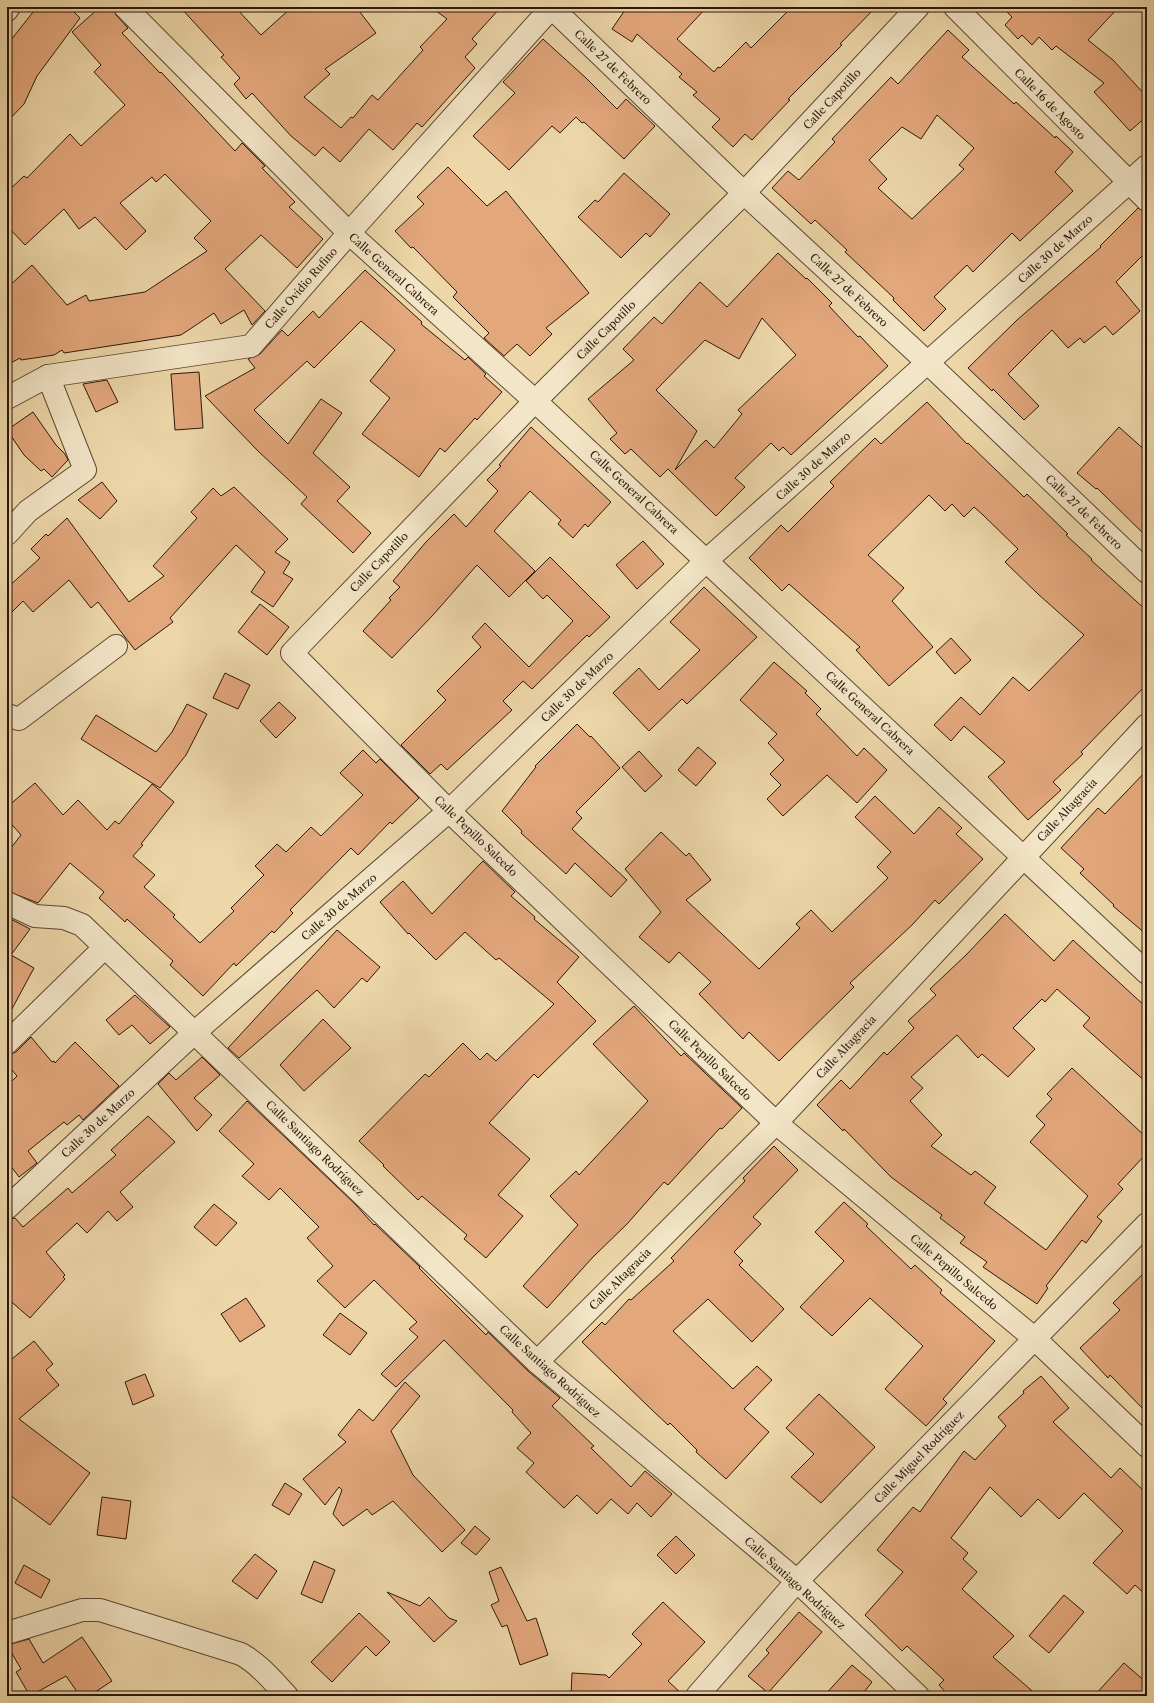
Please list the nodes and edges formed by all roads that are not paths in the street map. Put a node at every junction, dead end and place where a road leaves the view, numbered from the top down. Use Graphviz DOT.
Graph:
graph roads {
  1 [pos="9,7"];
  2 [pos="125,7"];
  3 [pos="551,7"];
  4 [pos="918,7"];
  5 [pos="955,7"];
  6 [pos="7,10"];
  7 [pos="1147,166"];
  8 [pos="1129,183"];
  9 [pos="744,193"];
  10 [pos="1147,200"];
  11 [pos="349,233"];
  12 [pos="928,363"];
  13 [pos="48,376"];
  14 [pos="7,398"];
  15 [pos="535,400"];
  16 [pos="7,534"];
  17 [pos="707,560"];
  18 [pos="1147,572"];
  19 [pos="116,646"];
  20 [pos="292,653"];
  21 [pos="7,715"];
  22 [pos="1147,725"];
  23 [pos="450,811"];
  24 [pos="1024,857"];
  25 [pos="7,903"];
  26 [pos="104,948"];
  27 [pos="1147,973"];
  28 [pos="194,1032"];
  29 [pos="7,1043"];
  30 [pos="776,1123"];
  31 [pos="7,1208"];
  32 [pos="1147,1224"];
  33 [pos="1035,1339"];
  34 [pos="538,1362"];
  35 [pos="1147,1446"];
  36 [pos="797,1581"];
  37 [pos="7,1633"];
  38 [pos="287,1696"];
  39 [pos="697,1696"];
  40 [pos="918,1696"];
  1 -- 6 [label="street"];
  2 -- 11 [label="street, Calle General Cabrera"];
  3 -- 9 [label="street, Calle 27 de Febrero"];
  3 -- 11 [label="street, Calle Ovidio Rufino"];
  4 -- 9 [label="street, Calle Capotillo"];
  5 -- 8 [label="street, Calle 16 de Agosto"];
  7 -- 8 [label="street, Calle 30 de Marzo"];
  8 -- 10 [label="street, Calle 16 de Agosto"];
  8 -- 12 [label="street, Calle 30 de Marzo"];
  9 -- 12 [label="street, Calle 27 de Febrero"];
  9 -- 15 [label="street, Calle Capotillo"];
  11 -- 13 [label="street, Calle Ovidio Rufino"];
  11 -- 15 [label="street, Calle General Cabrera"];
  12 -- 17 [label="street, Calle 30 de Marzo"];
  12 -- 18 [label="street, Calle 27 de Febrero"];
  13 -- 14 [label="street, Calle Ovidio Rufino"];
  13 -- 16 [label="street"];
  15 -- 17 [label="street, Calle General Cabrera"];
  15 -- 20 [label="street, Calle Capotillo"];
  17 -- 23 [label="street, Calle 30 de Marzo"];
  17 -- 24 [label="street, Calle General Cabrera"];
  19 -- 21 [label="street"];
  20 -- 23 [label="street, Calle Pepillo Salcedo"];
  22 -- 24 [label="street, Calle Altagracia"];
  23 -- 28 [label="street, Calle 30 de Marzo"];
  23 -- 30 [label="street, Calle Pepillo Salcedo"];
  24 -- 27 [label="street, Calle General Cabrera"];
  24 -- 30 [label="street, Calle Altagracia"];
  25 -- 26 [label="street, Calle Santiago Rodríguez"];
  26 -- 28 [label="street, Calle Santiago Rodríguez"];
  26 -- 29 [label="street"];
  28 -- 31 [label="street, Calle 30 de Marzo"];
  28 -- 34 [label="street, Calle Santiago Rodríguez"];
  30 -- 33 [label="street, Calle Pepillo Salcedo"];
  30 -- 34 [label="street, Calle Altagracia"];
  32 -- 33 [label="street, Calle Miguel Rodríguez"];
  33 -- 35 [label="street, Calle Pepillo Salcedo"];
  33 -- 36 [label="street, Calle Miguel Rodríguez"];
  34 -- 36 [label="street, Calle Santiago Rodríguez"];
  36 -- 39 [label="street, Calle Miguel Rodríguez"];
  36 -- 40 [label="street, Calle Santiago Rodríguez"];
  37 -- 38 [label="street"];
}
